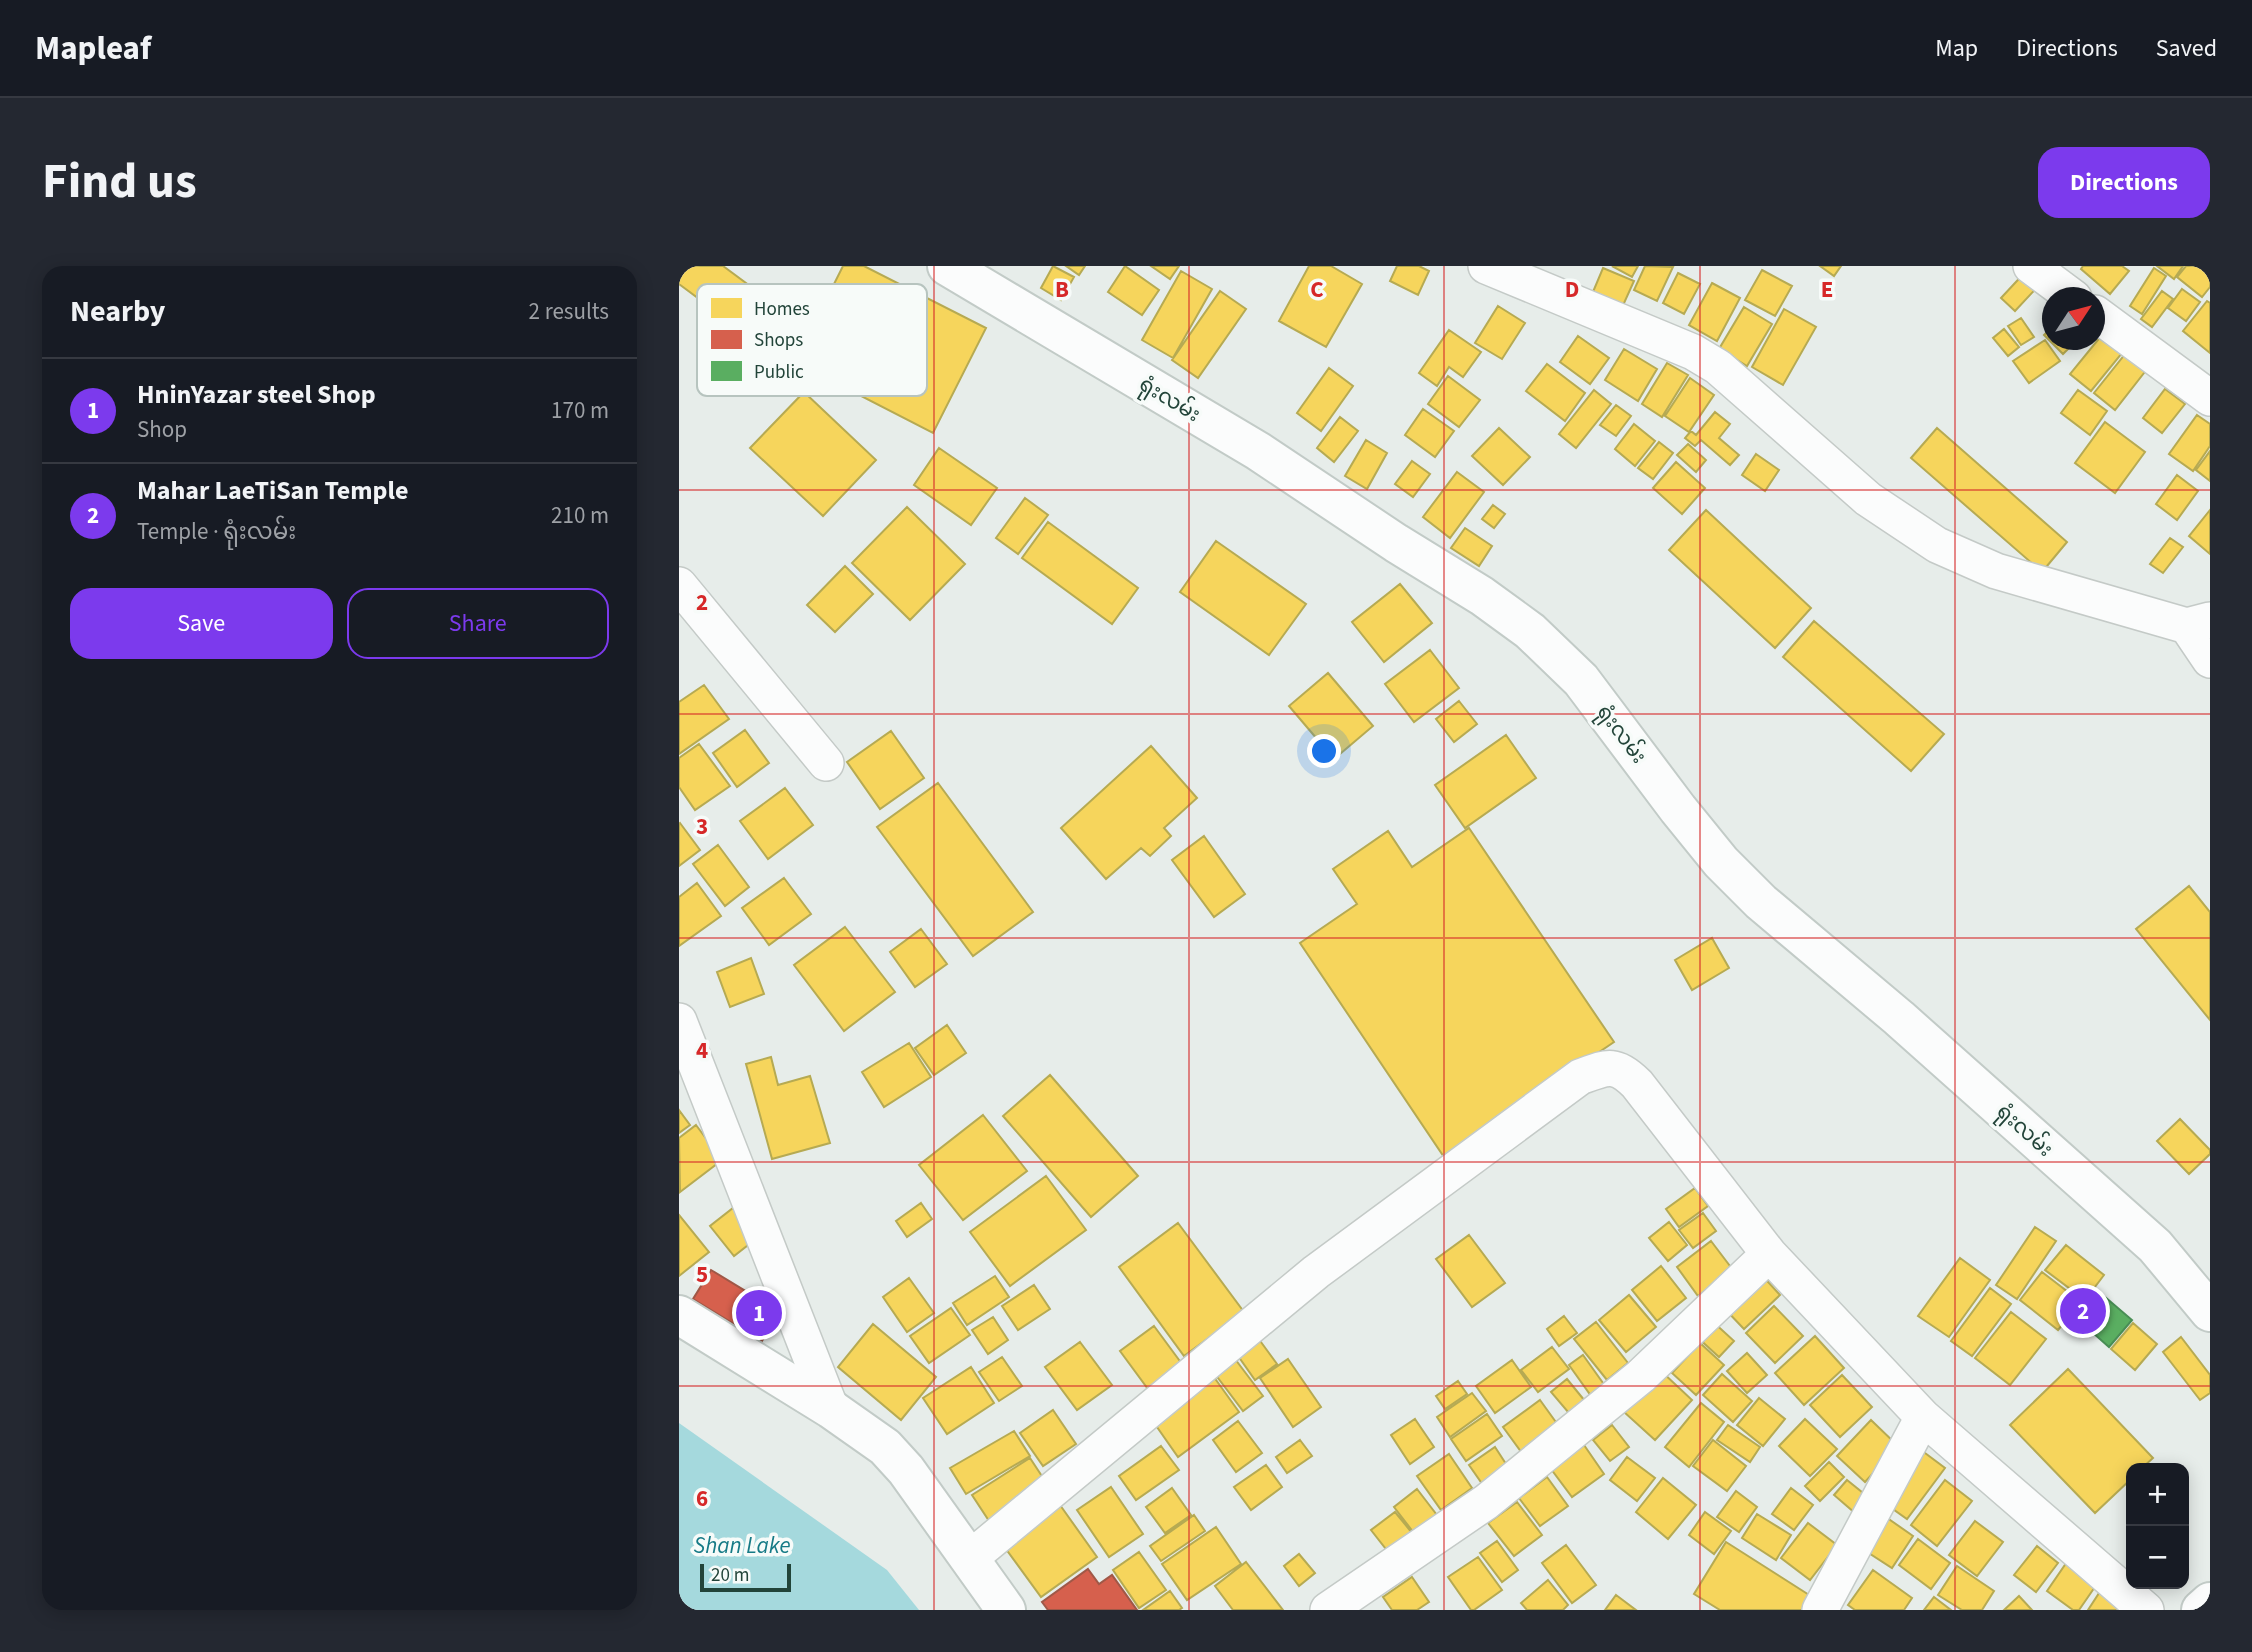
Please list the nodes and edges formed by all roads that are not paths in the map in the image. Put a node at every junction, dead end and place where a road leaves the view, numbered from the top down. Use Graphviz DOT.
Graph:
graph roads {
  1 [pos="947,266"];
  2 [pos="1486,266"];
  3 [pos="2031,266"];
  4 [pos="2059,287"];
  5 [pos="2105,320"];
  6 [pos="2210,398"];
  7 [pos="679,585"];
  8 [pos="2198,623"];
  9 [pos="2210,660"];
  10 [pos="826,763"];
  11 [pos="679,1021"];
  12 [pos="1769,1254"];
  13 [pos="2210,1312"];
  14 [pos="679,1315"];
  15 [pos="831,1409"];
  16 [pos="1923,1417"];
  17 [pos="969,1559"];
  18 [pos="1006,1610"];
  19 [pos="1328,1610"];
  20 [pos="1819,1610"];
  21 [pos="2147,1610"];
  1 -- 13 [label="street, ရုံးလမ်း"];
  2 -- 8 [label="street"];
  3 -- 4 [label="street"];
  5 -- 6 [label="street"];
  7 -- 10 [label="street"];
  8 -- 9 [label="street"];
  11 -- 15 [label="street"];
  12 -- 16 [label="street"];
  12 -- 17 [label="street"];
  12 -- 19 [label="street"];
  14 -- 15 [label="street"];
  15 -- 17 [label="street"];
  16 -- 20 [label="street"];
  16 -- 21 [label="street"];
  17 -- 18 [label="street"];
}
